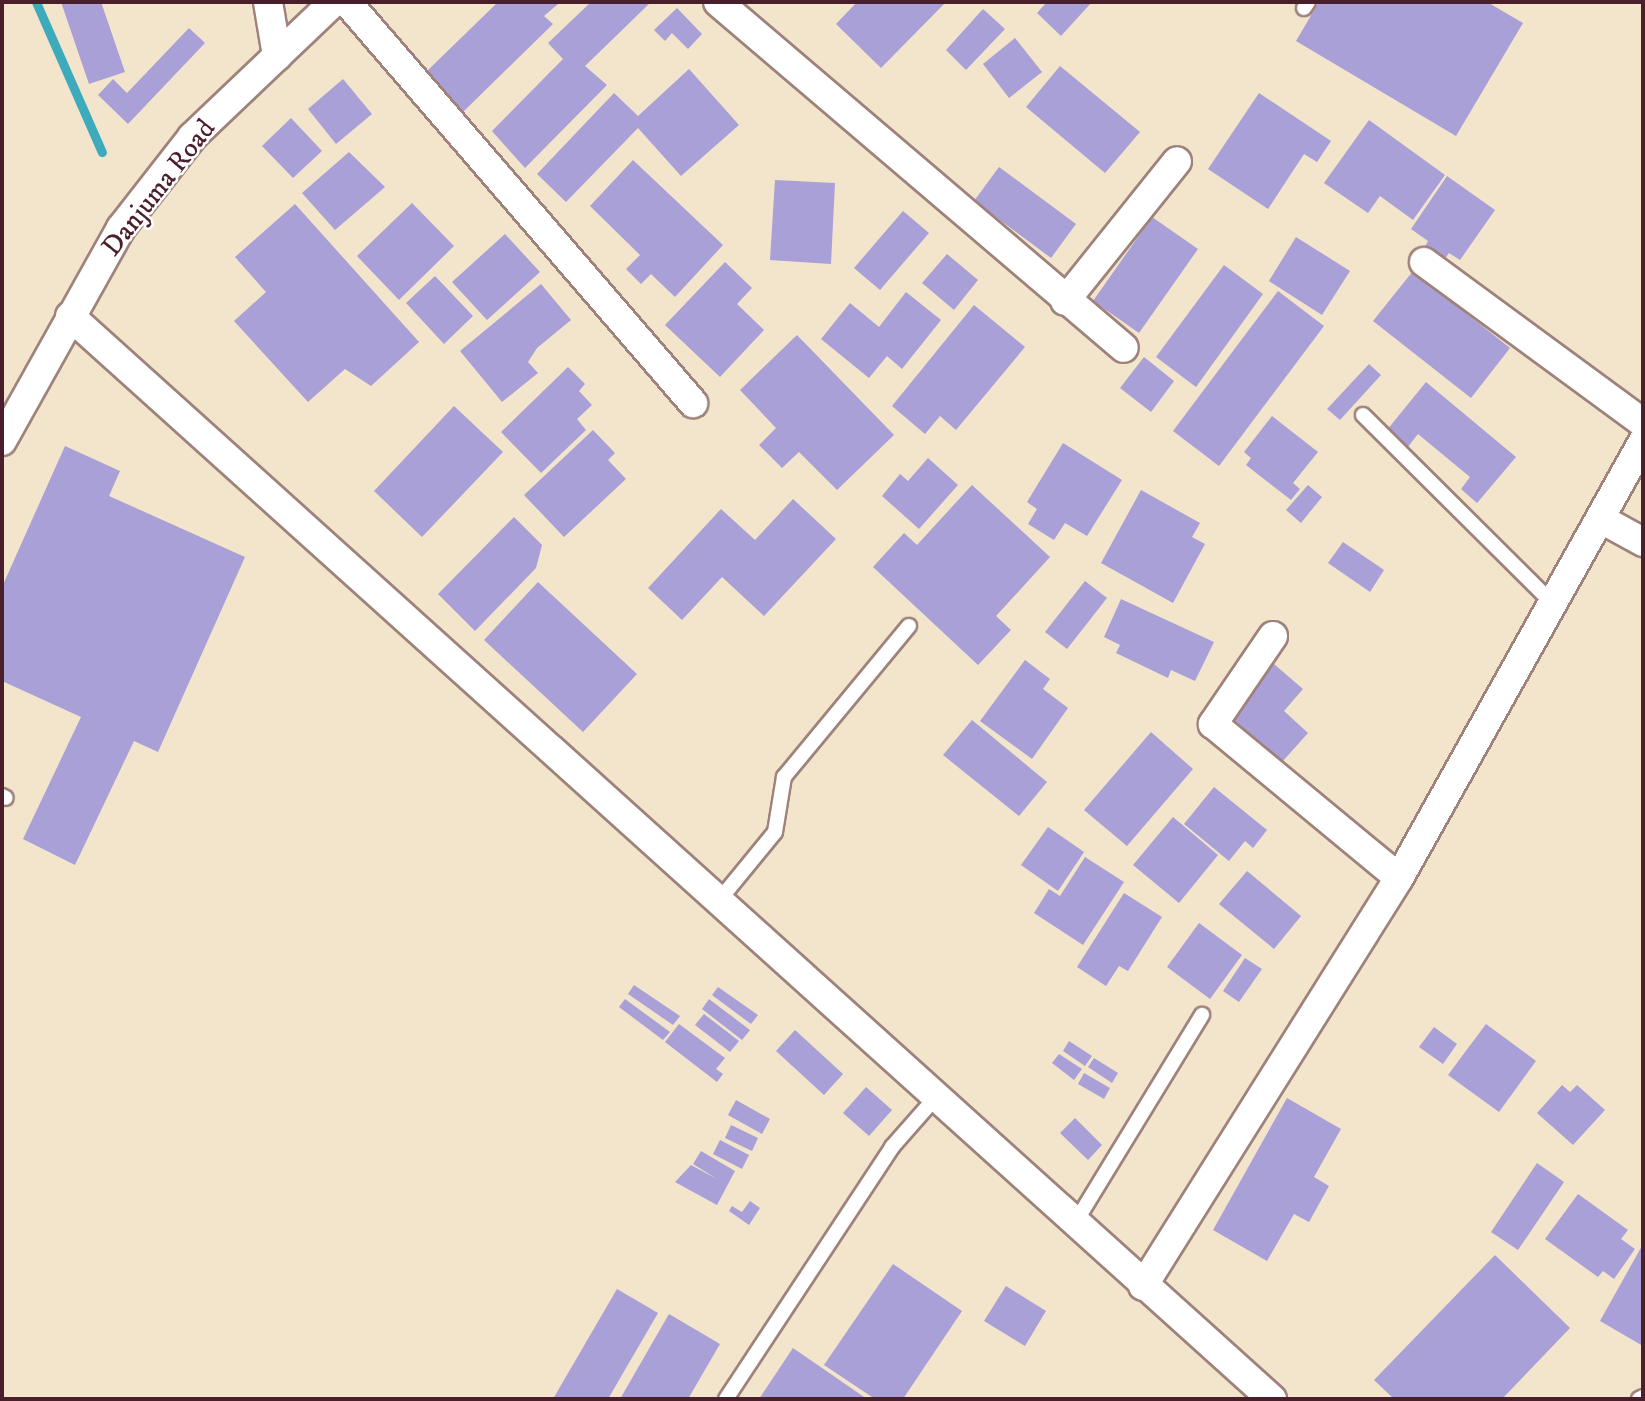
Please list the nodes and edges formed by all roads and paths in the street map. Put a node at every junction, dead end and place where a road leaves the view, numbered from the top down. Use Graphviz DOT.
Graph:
graph roads {
  1 [pos="268,2"];
  2 [pos="334,2"];
  3 [pos="347,2"];
  4 [pos="718,2"];
  5 [pos="277,56"];
  6 [pos="1177,161"];
  7 [pos="1424,262"];
  8 [pos="1065,301"];
  9 [pos="70,316"];
  10 [pos="1124,348"];
  11 [pos="693,403"];
  12 [pos="1363,415"];
  13 [pos="1643,423"];
  14 [pos="2,441"];
  15 [pos="1643,442"];
  16 [pos="1601,519"];
  17 [pos="1643,542"];
  18 [pos="1553,604"];
  19 [pos="909,626"];
  20 [pos="1273,636"];
  21 [pos="1399,878"];
  22 [pos="722,898"];
  23 [pos="1202,1015"];
  24 [pos="937,1096"];
  25 [pos="1076,1223"];
  26 [pos="1143,1286"];
  27 [pos="726,1399"];
  28 [pos="1272,1399"];
  1 -- 5 [label="street"];
  2 -- 5 [label="street, Danjuma Road"];
  3 -- 11 [label="street"];
  4 -- 8 [label="street"];
  5 -- 9 [label="street, Danjuma Road"];
  6 -- 8 [label="street"];
  7 -- 13 [label="street"];
  8 -- 10 [label="street"];
  9 -- 14 [label="street, Danjuma Road"];
  9 -- 22 [label="street"];
  12 -- 18 [label="lane"];
  15 -- 16 [label="street"];
  16 -- 17 [label="street"];
  16 -- 18 [label="street"];
  18 -- 21 [label="street"];
  19 -- 22 [label="lane"];
  20 -- 21 [label="street"];
  21 -- 26 [label="street"];
  22 -- 24 [label="street"];
  23 -- 25 [label="lane"];
  24 -- 25 [label="street"];
  24 -- 27 [label="lane"];
  25 -- 26 [label="street"];
  26 -- 28 [label="street"];
}
